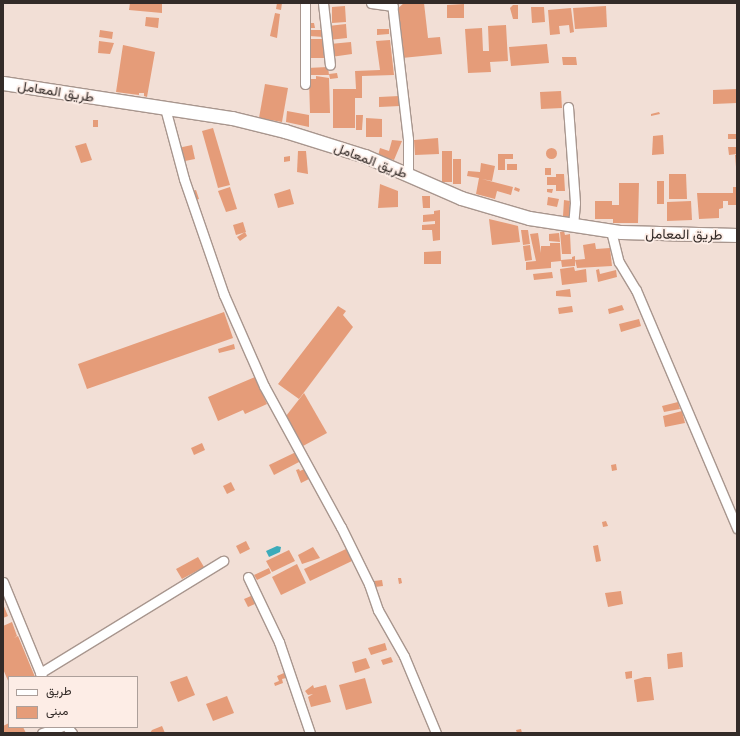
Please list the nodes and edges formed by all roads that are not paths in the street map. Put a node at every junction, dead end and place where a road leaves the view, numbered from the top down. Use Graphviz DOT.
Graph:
graph roads {
  1 [pos="305,3"];
  2 [pos="323,3"];
  3 [pos="371,3"];
  4 [pos="393,4"];
  5 [pos="330,65"];
  6 [pos="3,83"];
  7 [pos="306,84"];
  8 [pos="568,107"];
  9 [pos="165,108"];
  10 [pos="408,174"];
  11 [pos="573,226"];
  12 [pos="611,231"];
  13 [pos="737,235"];
  14 [pos="737,528"];
  15 [pos="223,561"];
  16 [pos="248,577"];
  17 [pos="3,582"];
  18 [pos="41,675"];
  19 [pos="58,728"];
  20 [pos="42,733"];
  21 [pos="310,733"];
  22 [pos="436,733"];
  1 -- 7 [label="street"];
  2 -- 5 [label="street"];
  3 -- 4 [label="street"];
  4 -- 10 [label="street"];
  6 -- 9 [label="main road, طريق المعامل"];
  8 -- 11 [label="street"];
  9 -- 10 [label="main road, طريق المعامل"];
  9 -- 22 [label="street"];
  10 -- 11 [label="main road, طريق المعامل"];
  11 -- 12 [label="main road, طريق المعامل"];
  12 -- 13 [label="main road, طريق المعامل"];
  12 -- 14 [label="street"];
  15 -- 18 [label="street"];
  16 -- 21 [label="street"];
  17 -- 18 [label="street"];
  19 -- 20 [label="street"];
}
